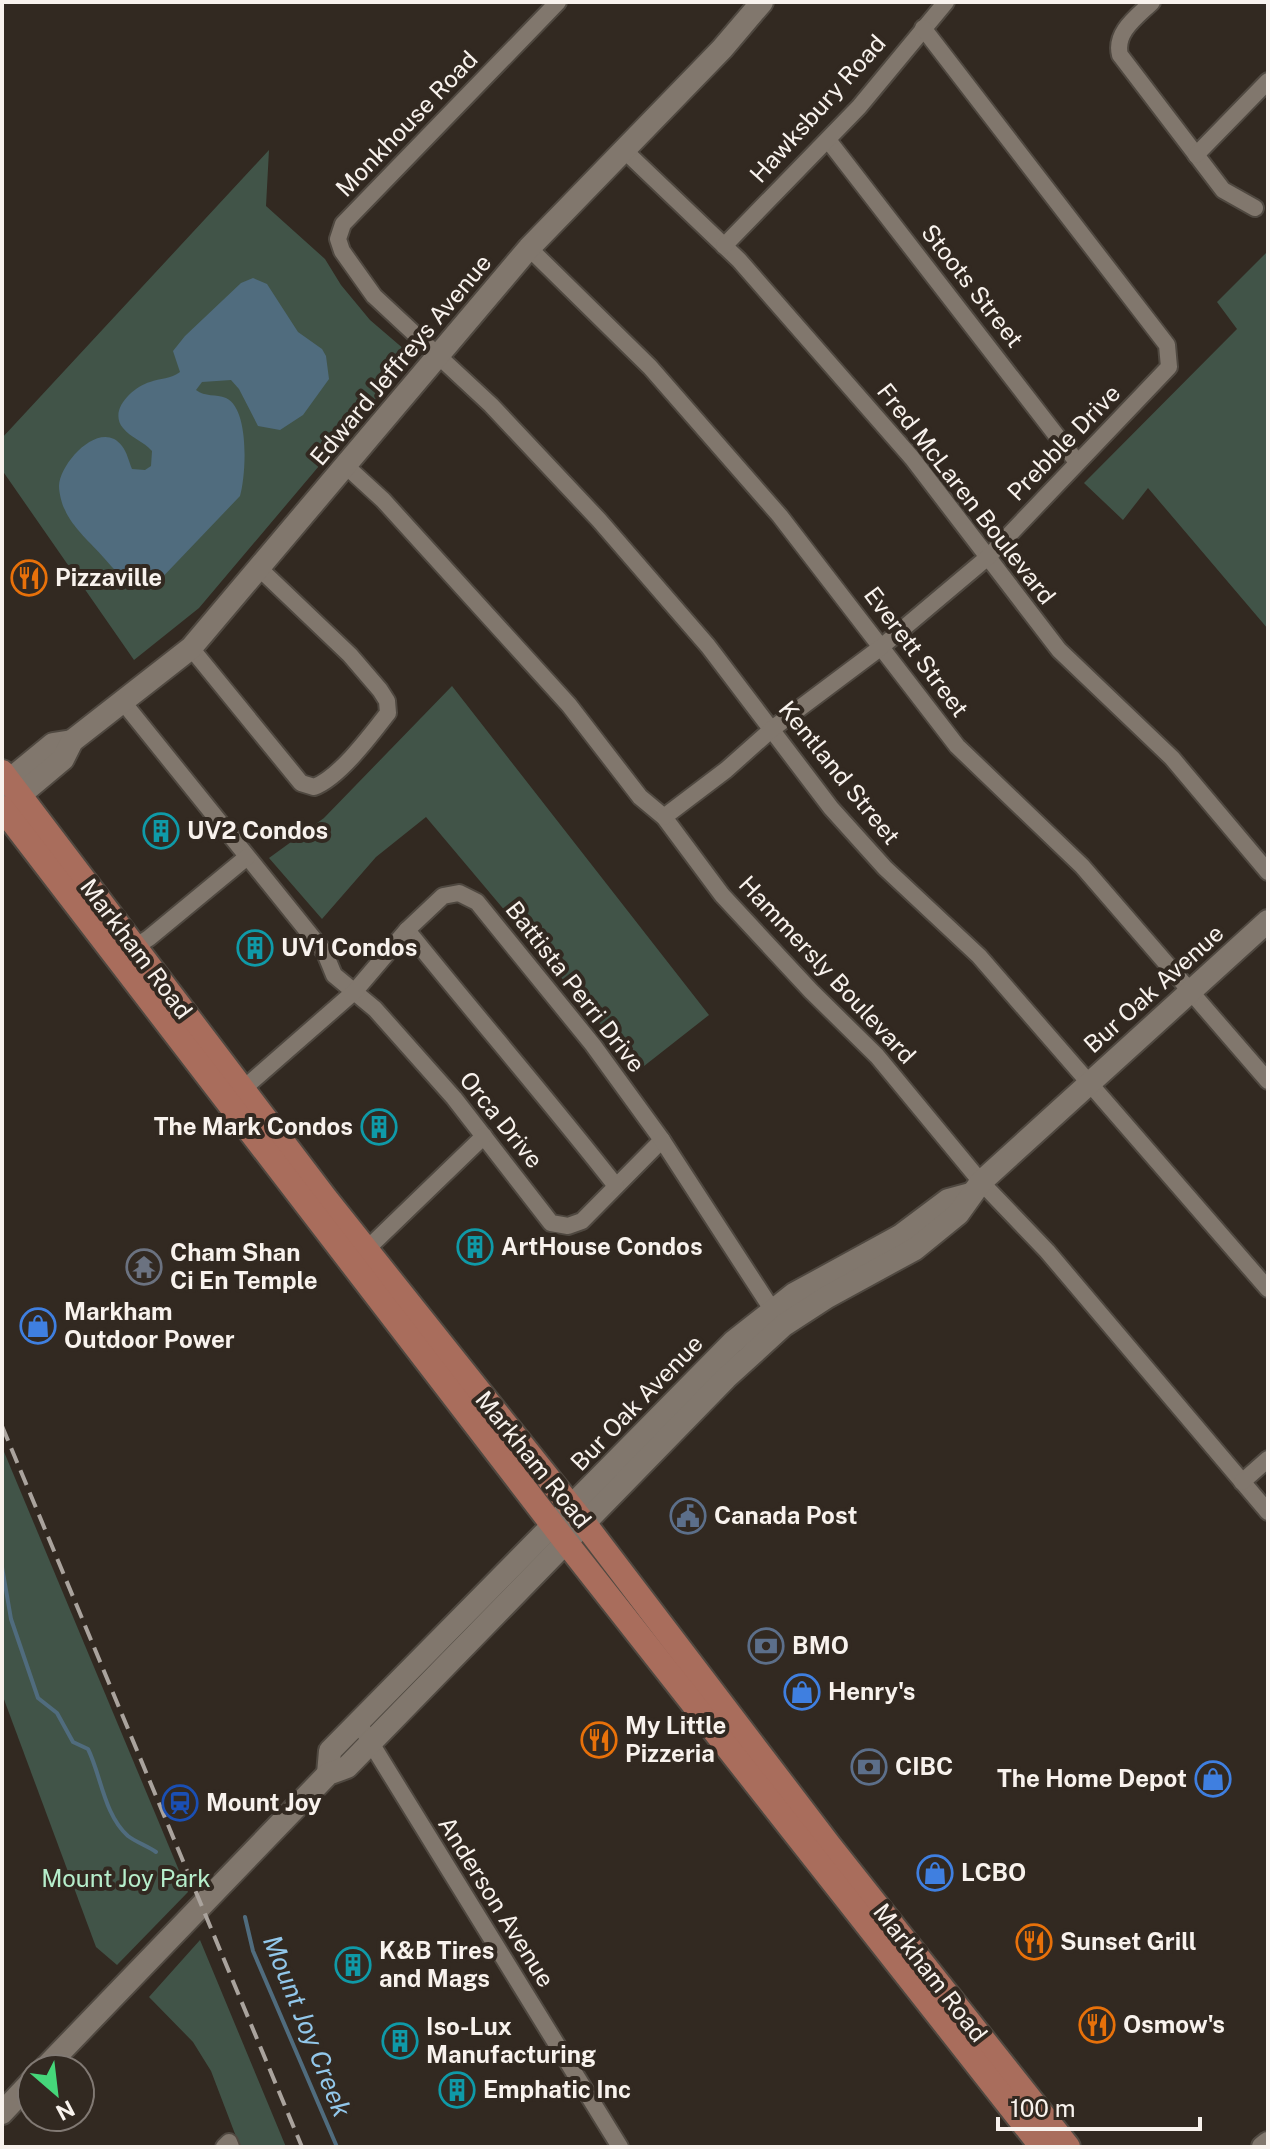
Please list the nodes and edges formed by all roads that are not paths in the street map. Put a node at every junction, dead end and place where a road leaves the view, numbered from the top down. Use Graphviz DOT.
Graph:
graph roads {
  1 [pos="558,2"];
  2 [pos="762,2"];
  3 [pos="946,2"];
  4 [pos="1152,2"];
  5 [pos="923,28"];
  6 [pos="1268,81"];
  7 [pos="828,140"];
  8 [pos="624,150"];
  9 [pos="1196,155"];
  10 [pos="1255,208"];
  11 [pos="724,246"];
  12 [pos="529,248"];
  13 [pos="440,355"];
  14 [pos="1077,462"];
  15 [pos="346,466"];
  16 [pos="988,557"];
  17 [pos="260,569"];
  18 [pos="191,648"];
  19 [pos="880,648"];
  20 [pos="123,702"];
  21 [pos="772,729"];
  22 [pos="6,792"];
  23 [pos="664,817"];
  24 [pos="247,857"];
  25 [pos="1268,872"];
  26 [pos="1268,921"];
  27 [pos="407,930"];
  28 [pos="135,947"];
  29 [pos="1191,990"];
  30 [pos="355,991"];
  31 [pos="1268,1081"];
  32 [pos="1090,1083"];
  33 [pos="235,1096"];
  34 [pos="484,1136"];
  35 [pos="662,1140"];
  36 [pos="616,1186"];
  37 [pos="976,1188"];
  38 [pos="366,1250"];
  39 [pos="1268,1289"];
  40 [pos="773,1311"];
  41 [pos="1268,1459"];
  42 [pos="1242,1482"];
  43 [pos="1268,1512"];
  44 [pos="578,1516"];
  45 [pos="560,1534"];
  46 [pos="358,1722"];
  47 [pos="371,1743"];
  48 [pos="328,1774"];
  49 [pos="59,2053"];
  50 [pos="16,2098"];
  51 [pos="2,2113"];
  52 [pos="1268,2143"];
  53 [pos="224,2147"];
  54 [pos="231,2147"];
  55 [pos="620,2147"];
  56 [pos="1042,2147"];
  57 [pos="1068,2147"];
  58 [pos="1263,2147"];
  1 -- 13 [label="street, Monkhouse Road"];
  2 -- 8 [label="street, Edward Jeffreys Avenue"];
  3 -- 5 [label="street, Hawksbury Road"];
  4 -- 9 [label="street"];
  5 -- 7 [label="street, Hawksbury Road"];
  5 -- 14 [label="street, Prebble Drive"];
  6 -- 9 [label="street"];
  7 -- 11 [label="street, Hawksbury Road"];
  7 -- 14 [label="street, Stoots Street"];
  8 -- 11 [label="street, Fred McLaren Boulevard"];
  8 -- 12 [label="street, Edward Jeffreys Avenue"];
  9 -- 10 [label="street"];
  11 -- 16 [label="street, Fred McLaren Boulevard"];
  12 -- 13 [label="street, Edward Jeffreys Avenue"];
  12 -- 19 [label="street, Everett Street"];
  13 -- 15 [label="street, Edward Jeffreys Avenue"];
  13 -- 21 [label="street, Kentland Street"];
  14 -- 16 [label="street, Prebble Drive"];
  15 -- 17 [label="street, Edward Jeffreys Avenue"];
  15 -- 23 [label="street, Hammersly Boulevard"];
  16 -- 19 [label="street, Prebble Drive"];
  16 -- 25 [label="street, Fred McLaren Boulevard"];
  17 -- 18 [label="street, Edward Jeffreys Avenue"];
  17 -- 18 [label="street"];
  18 -- 20 [label="street, Edward Jeffreys Avenue"];
  19 -- 21 [label="street, Prebble Drive"];
  19 -- 29 [label="street, Everett Street"];
  20 -- 22 [label="street, Edward Jeffreys Avenue"];
  20 -- 24 [label="street, Orca Drive"];
  21 -- 23 [label="street, Prebble Drive"];
  21 -- 32 [label="street, Kentland Street"];
  22 -- 28 [label="main road, Markham Road"];
  22 -- 33 [label="main road, Markham Road"];
  23 -- 37 [label="street, Hammersly Boulevard"];
  24 -- 28 [label="street"];
  24 -- 30 [label="street, Orca Drive"];
  26 -- 29 [label="street, Bur Oak Avenue"];
  27 -- 30 [label="street, Battista Perri Drive"];
  27 -- 35 [label="street, Battista Perri Drive"];
  27 -- 36 [label="street"];
  28 -- 33 [label="main road, Markham Road"];
  29 -- 31 [label="street, Everett Street"];
  29 -- 32 [label="street, Bur Oak Avenue"];
  30 -- 33 [label="street, Battista Perri Drive"];
  30 -- 34 [label="street, Orca Drive"];
  32 -- 37 [label="street, Bur Oak Avenue"];
  32 -- 39 [label="street, Kentland Street"];
  33 -- 38 [label="main road, Markham Road"];
  33 -- 45 [label="main road, Markham Road"];
  34 -- 36 [label="street, Orca Drive"];
  34 -- 38 [label="street"];
  35 -- 36 [label="street"];
  35 -- 40 [label="street, Battista Perri Drive"];
  37 -- 40 [label="street, Bur Oak Avenue"];
  37 -- 42 [label="street, Hammersly Boulevard"];
  37 -- 44 [label="street, Bur Oak Avenue"];
  38 -- 44 [label="main road, Markham Road"];
  40 -- 44 [label="street, Bur Oak Avenue"];
  41 -- 42 [label="street"];
  42 -- 43 [label="street, Hammersly Boulevard"];
  44 -- 45 [label="street, Bur Oak Avenue"];
  44 -- 57 [label="main road, Markham Road"];
  45 -- 46 [label="street, Bur Oak Avenue"];
  45 -- 47 [label="street, Bur Oak Avenue"];
  45 -- 56 [label="main road, Markham Road"];
  46 -- 47 [label="street, Anderson Avenue"];
  46 -- 48 [label="street, Bur Oak Avenue"];
  47 -- 48 [label="street, Bur Oak Avenue"];
  47 -- 55 [label="street, Anderson Avenue"];
  48 -- 49 [label="street, Bur Oak Avenue"];
  50 -- 51 [label="street"];
  52 -- 58 [label="street"];
  53 -- 54 [label="street"];
}
